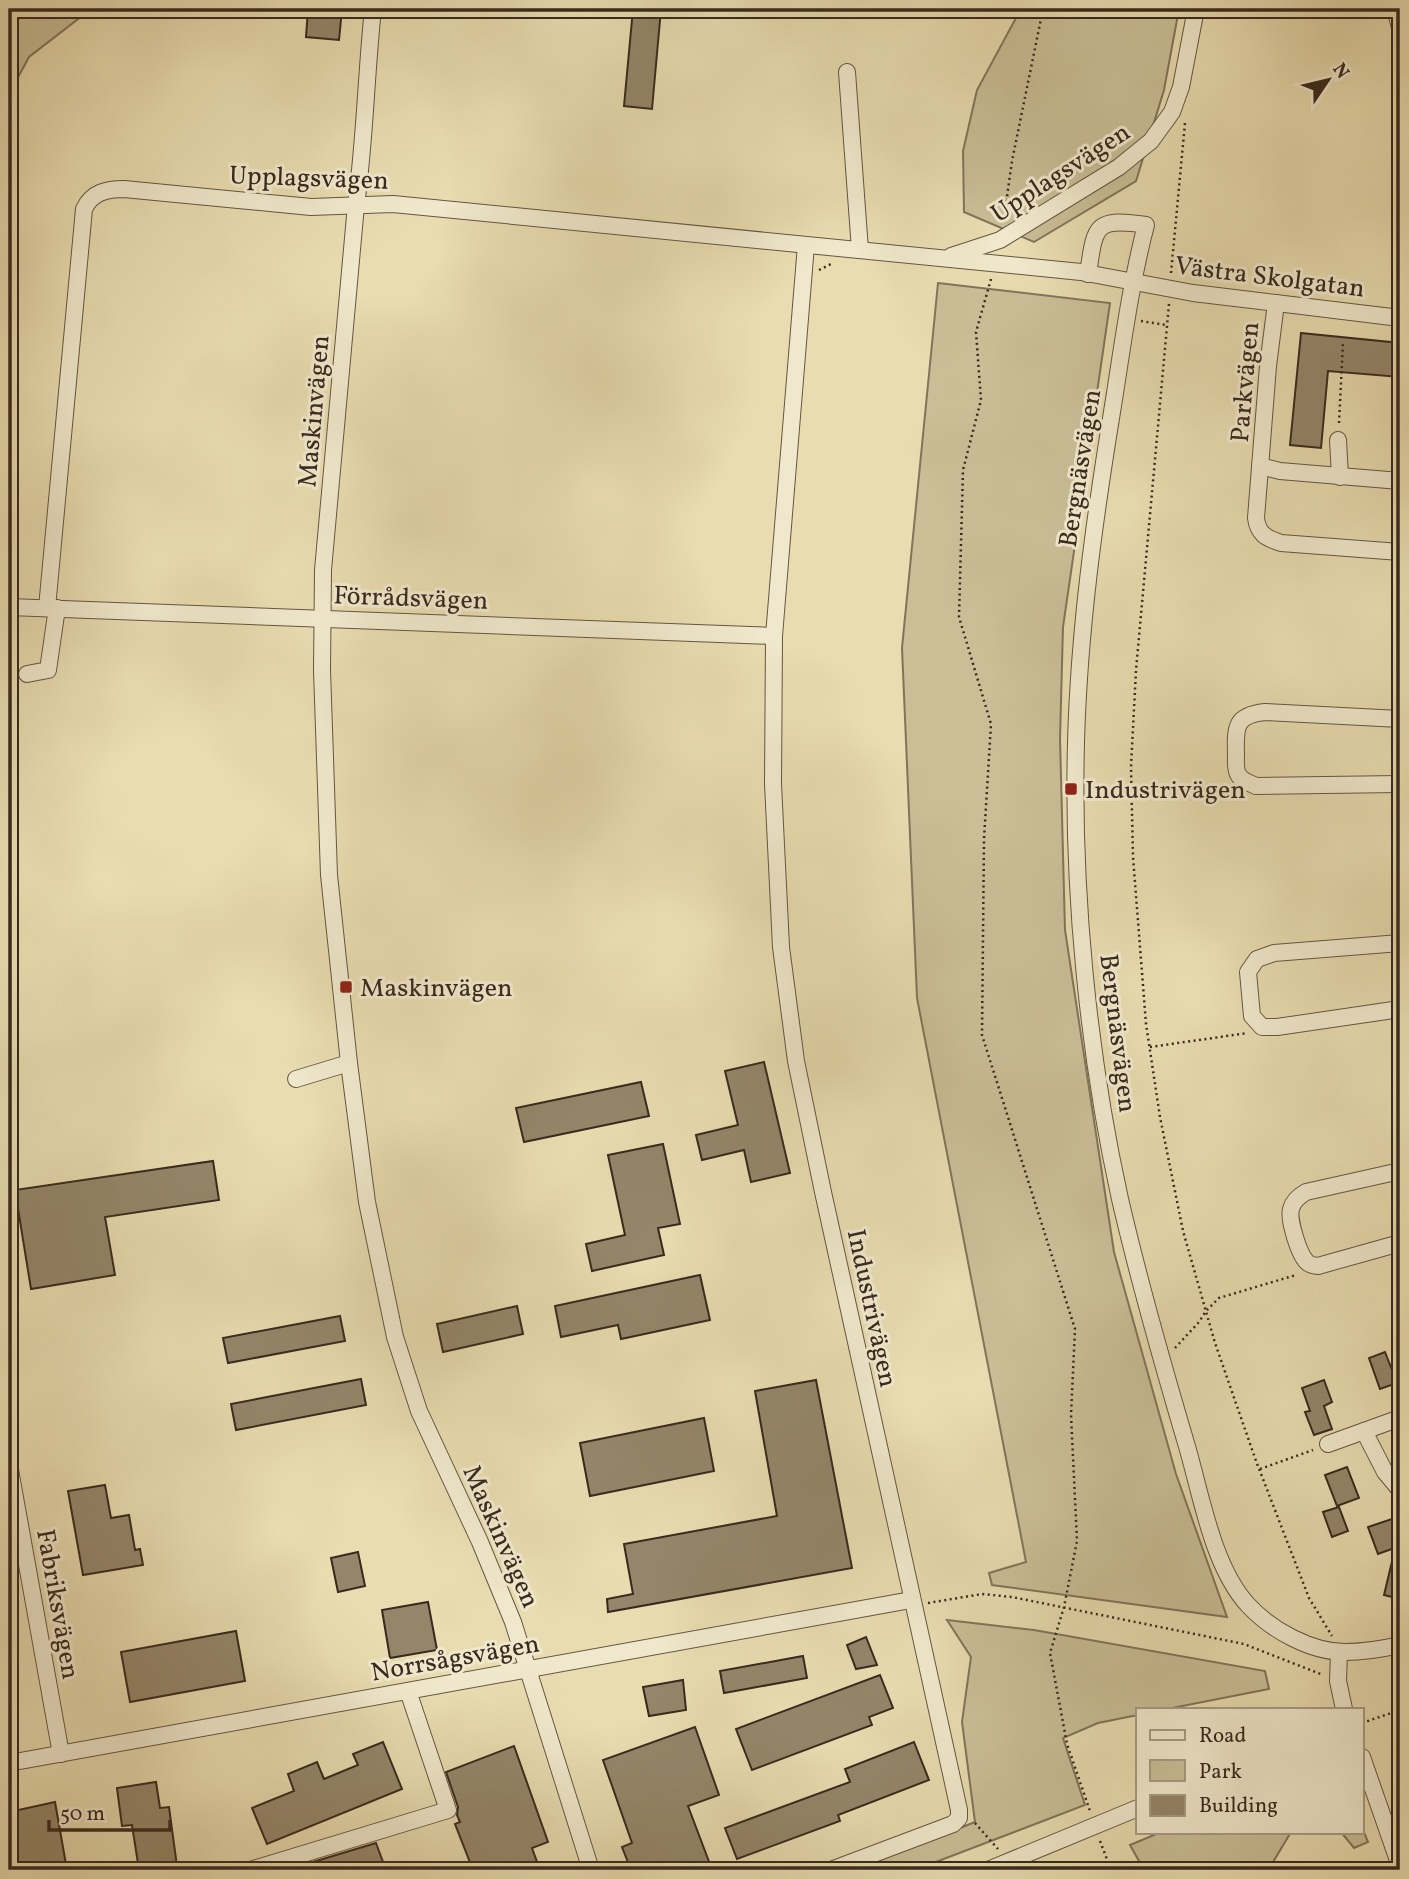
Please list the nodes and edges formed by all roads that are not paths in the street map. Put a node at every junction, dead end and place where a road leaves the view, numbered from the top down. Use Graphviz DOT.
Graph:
graph roads {
  1 [pos="373,9"];
  2 [pos="1196,9"];
  3 [pos="1395,9"];
  4 [pos="1400,27"];
  5 [pos="847,72"];
  6 [pos="356,205"];
  7 [pos="806,245"];
  8 [pos="860,250"];
  9 [pos="939,258"];
  10 [pos="1088,274"];
  11 [pos="1133,282"];
  12 [pos="1276,303"];
  13 [pos="1400,318"];
  14 [pos="1338,440"];
  15 [pos="1260,466"];
  16 [pos="1340,477"];
  17 [pos="1400,481"];
  18 [pos="1400,552"];
  19 [pos="9,607"];
  20 [pos="52,608"];
  21 [pos="323,618"];
  22 [pos="774,636"];
  23 [pos="27,674"];
  24 [pos="1400,719"];
  25 [pos="1400,784"];
  26 [pos="1400,943"];
  27 [pos="1400,1009"];
  28 [pos="349,1063"];
  29 [pos="296,1079"];
  30 [pos="1400,1171"];
  31 [pos="1400,1243"];
  32 [pos="1400,1418"];
  33 [pos="1364,1432"];
  34 [pos="1328,1444"];
  35 [pos="9,1464"];
  36 [pos="1400,1490"];
  37 [pos="911,1600"];
  38 [pos="1400,1646"];
  39 [pos="1339,1652"];
  40 [pos="528,1669"];
  41 [pos="408,1691"];
  42 [pos="1344,1708"];
  43 [pos="61,1754"];
  44 [pos="9,1763"];
  45 [pos="1364,1763"];
  46 [pos="1136,1809"];
  47 [pos="1400,1866"];
  48 [pos="250,1870"];
  49 [pos="591,1870"];
  50 [pos="831,1870"];
  51 [pos="988,1870"];
  1 -- 6 [label="street, Maskinvägen"];
  2 -- 9 [label="street, Upplagsvägen"];
  3 -- 4 [label="street"];
  5 -- 8 [label="street"];
  6 -- 7 [label="street, Upplagsvägen"];
  6 -- 20 [label="street, Upplagsvägen"];
  6 -- 21 [label="street, Maskinvägen"];
  7 -- 8 [label="street, Upplagsvägen"];
  7 -- 22 [label="street, Industrivägen"];
  8 -- 9 [label="street, Upplagsvägen"];
  9 -- 10 [label="street, Upplagsvägen"];
  10 -- 11 [label="street"];
  10 -- 11 [label="street, Bergnäsvägen"];
  11 -- 12 [label="street, Västra Skolgatan"];
  11 -- 39 [label="street, Bergnäsvägen"];
  12 -- 13 [label="street, Västra Skolgatan"];
  12 -- 15 [label="street, Parkvägen"];
  14 -- 16 [label="street"];
  15 -- 16 [label="street, Parkvägen"];
  15 -- 18 [label="street, Parkvägen"];
  16 -- 17 [label="street, Parkvägen"];
  19 -- 20 [label="street"];
  20 -- 21 [label="street, Förrådsvägen"];
  20 -- 23 [label="street"];
  21 -- 22 [label="street, Förrådsvägen"];
  21 -- 28 [label="street, Maskinvägen"];
  22 -- 37 [label="street, Industrivägen"];
  24 -- 25 [label="street"];
  26 -- 27 [label="street"];
  28 -- 29 [label="street"];
  28 -- 40 [label="street, Maskinvägen"];
  30 -- 31 [label="street"];
  32 -- 33 [label="street"];
  33 -- 34 [label="street"];
  33 -- 36 [label="street"];
  35 -- 43 [label="street, Fabriksvägen"];
  37 -- 40 [label="street, Norrsågsvägen"];
  37 -- 50 [label="street, Industrivägen"];
  38 -- 39 [label="street, Bergnäsvägen"];
  39 -- 42 [label="street"];
  40 -- 41 [label="street, Norrsågsvägen"];
  40 -- 49 [label="street, Maskinvägen"];
  41 -- 43 [label="street, Norrsågsvägen"];
  41 -- 48 [label="street"];
  43 -- 44 [label="street, Norrsågsvägen"];
  45 -- 47 [label="street"];
  46 -- 51 [label="street"];
}
